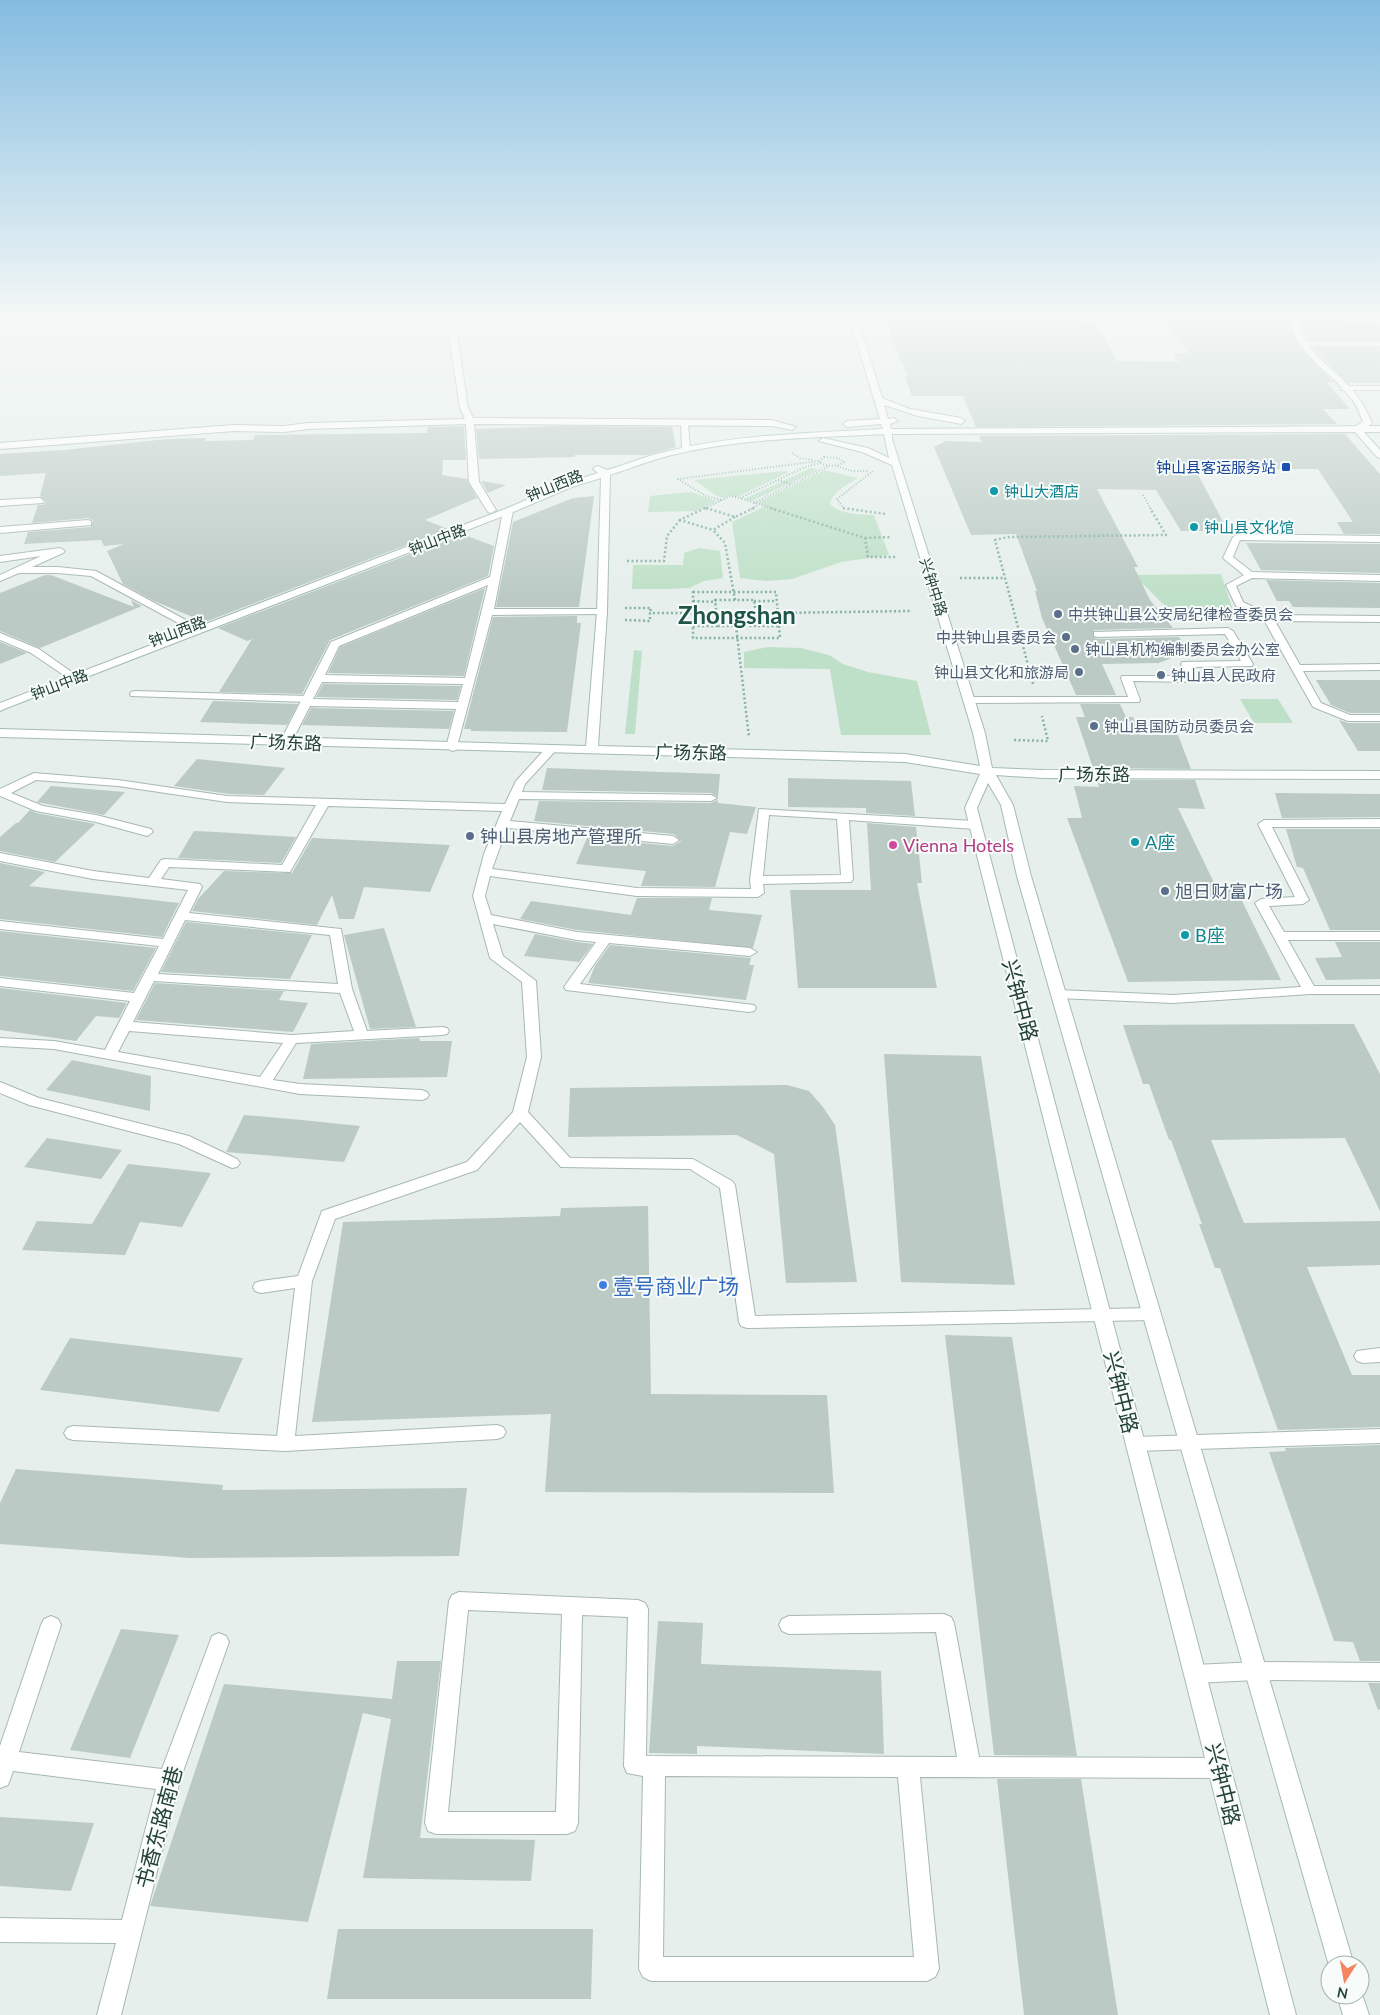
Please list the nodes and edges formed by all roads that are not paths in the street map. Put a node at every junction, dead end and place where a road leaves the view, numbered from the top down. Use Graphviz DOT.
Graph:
graph roads {
  1 [pos="465,410"];
  2 [pos="881,410"];
  3 [pos="902,410"];
  4 [pos="1362,410"];
  5 [pos="862,416"];
  6 [pos="470,421"];
  7 [pos="884,421"];
  8 [pos="961,421"];
  9 [pos="840,422"];
  10 [pos="684,423"];
  11 [pos="1368,423"];
  12 [pos="1380,423"];
  13 [pos="792,427"];
  14 [pos="1357,429"];
  15 [pos="1380,429"];
  16 [pos="888,432"];
  17 [pos="779,437"];
  18 [pos="0,446"];
  19 [pos="686,446"];
  20 [pos="1380,455"];
  21 [pos="896,464"];
  22 [pos="595,468"];
  23 [pos="606,473"];
  24 [pos="40,500"];
  25 [pos="0,503"];
  26 [pos="491,510"];
  27 [pos="508,511"];
  28 [pos="88,523"];
  29 [pos="0,530"];
  30 [pos="1380,539"];
  31 [pos="0,559"];
  32 [pos="19,570"];
  33 [pos="1250,575"];
  34 [pos="0,578"];
  35 [pos="1380,578"];
  36 [pos="494,579"];
  37 [pos="488,612"];
  38 [pos="602,612"];
  39 [pos="1268,618"];
  40 [pos="1380,619"];
  41 [pos="195,628"];
  42 [pos="1098,634"];
  43 [pos="0,636"];
  44 [pos="1380,667"];
  45 [pos="1296,668"];
  46 [pos="71,676"];
  47 [pos="318,678"];
  48 [pos="469,681"];
  49 [pos="135,694"];
  50 [pos="0,698"];
  51 [pos="307,700"];
  52 [pos="969,700"];
  53 [pos="462,706"];
  54 [pos="0,707"];
  55 [pos="1380,718"];
  56 [pos="0,733"];
  57 [pos="286,742"];
  58 [pos="452,747"];
  59 [pos="551,749"];
  60 [pos="592,750"];
  61 [pos="987,772"];
  62 [pos="1380,775"];
  63 [pos="711,798"];
  64 [pos="512,801"];
  65 [pos="324,802"];
  66 [pos="843,816"];
  67 [pos="1380,823"];
  68 [pos="502,824"];
  69 [pos="975,826"];
  70 [pos="147,832"];
  71 [pos="673,840"];
  72 [pos="0,857"];
  73 [pos="485,872"];
  74 [pos="756,880"];
  75 [pos="153,882"];
  76 [pos="181,916"];
  77 [pos="485,918"];
  78 [pos="0,924"];
  79 [pos="1280,936"];
  80 [pos="1380,936"];
  81 [pos="605,939"];
  82 [pos="167,942"];
  83 [pos="750,952"];
  84 [pos="149,977"];
  85 [pos="0,982"];
  86 [pos="344,989"];
  87 [pos="1310,990"];
  88 [pos="1380,990"];
  89 [pos="1058,994"];
  90 [pos="138,998"];
  91 [pos="749,1008"];
  92 [pos="124,1026"];
  93 [pos="442,1031"];
  94 [pos="362,1036"];
  95 [pos="292,1040"];
  96 [pos="0,1042"];
  97 [pos="108,1055"];
  98 [pos="264,1082"];
  99 [pos="0,1086"];
  100 [pos="422,1095"];
  101 [pos="520,1113"];
  102 [pos="232,1163"];
  103 [pos="304,1281"];
  104 [pos="260,1287"];
  105 [pos="1102,1314"];
  106 [pos="1152,1314"];
  107 [pos="497,1432"];
  108 [pos="73,1433"];
  109 [pos="1380,1436"];
  110 [pos="1189,1441"];
  111 [pos="285,1444"];
  112 [pos="1136,1444"];
  113 [pos="572,1606"];
  114 [pos="51,1624"];
  115 [pos="789,1625"];
  116 [pos="219,1642"];
  117 [pos="1256,1671"];
  118 [pos="1380,1672"];
  119 [pos="1195,1674"];
  120 [pos="654,1767"];
  121 [pos="908,1767"];
  122 [pos="970,1768"];
  123 [pos="1220,1768"];
  124 [pos="3,1769"];
  125 [pos="169,1780"];
  126 [pos="0,1930"];
  127 [pos="130,1932"];
  128 [pos="1338,1955"];
  129 [pos="109,2015"];
  130 [pos="1284,2015"];
  1 -- 6 [label="main road"];
  2 -- 7 [label="main road, 兴钟中路"];
  3 -- 8 [label="main road"];
  4 -- 11 [label="main road"];
  5 -- 9 [label="main road"];
  6 -- 10 [label="main road"];
  6 -- 18 [label="main road"];
  6 -- 26 [label="main road"];
  7 -- 8 [label="main road, 钟山西路"];
  7 -- 13 [label="main road, 钟山西路"];
  7 -- 16 [label="main road, 兴钟中路"];
  8 -- 11 [label="main road, 钟山西路"];
  10 -- 13 [label="main road"];
  10 -- 19 [label="lane"];
  11 -- 12 [label="main road, 钟山西路"];
  11 -- 14 [label="main road"];
  13 -- 19 [label="main road, 钟山西路"];
  14 -- 15 [label="main road"];
  14 -- 16 [label="main road"];
  14 -- 20 [label="main road"];
  16 -- 17 [label="main road, 钟山中路"];
  16 -- 21 [label="main road, 兴钟中路"];
  17 -- 19 [label="main road, 钟山中路"];
  17 -- 21 [label="main road"];
  19 -- 22 [label="main road, 钟山西路"];
  19 -- 23 [label="main road, 钟山中路"];
  21 -- 52 [label="main road, 兴钟中路"];
  22 -- 23 [label="main road"];
  22 -- 26 [label="main road, 钟山西路"];
  23 -- 27 [label="main road, 钟山中路"];
  23 -- 38 [label="main road"];
  24 -- 25 [label="lane"];
  26 -- 41 [label="main road, 钟山西路"];
  27 -- 36 [label="main road"];
  27 -- 41 [label="main road, 钟山中路"];
  28 -- 29 [label="lane"];
  30 -- 33 [label="lane"];
  31 -- 32 [label="lane"];
  32 -- 34 [label="lane"];
  32 -- 41 [label="lane"];
  33 -- 35 [label="lane"];
  33 -- 39 [label="lane"];
  36 -- 37 [label="main road"];
  36 -- 47 [label="main road"];
  37 -- 38 [label="main road"];
  37 -- 48 [label="main road"];
  38 -- 60 [label="main road"];
  39 -- 40 [label="lane"];
  39 -- 45 [label="lane"];
  41 -- 46 [label="main road, 钟山中路"];
  42 -- 52 [label="lane"];
  43 -- 46 [label="lane"];
  44 -- 45 [label="lane"];
  45 -- 55 [label="lane"];
  46 -- 50 [label="main road"];
  46 -- 54 [label="main road, 钟山中路"];
  47 -- 48 [label="main road"];
  47 -- 51 [label="main road"];
  48 -- 53 [label="main road"];
  49 -- 51 [label="lane"];
  51 -- 53 [label="main road"];
  51 -- 57 [label="main road"];
  52 -- 61 [label="main road, 兴钟中路"];
  53 -- 58 [label="main road"];
  56 -- 57 [label="main road, 广场东路"];
  57 -- 58 [label="main road, 广场东路"];
  58 -- 59 [label="main road, 广场东路"];
  59 -- 60 [label="main road, 广场东路"];
  59 -- 64 [label="lane"];
  60 -- 61 [label="main road, 广场东路"];
  61 -- 62 [label="main road, 广场东路"];
  61 -- 69 [label="main road, 兴钟中路"];
  61 -- 89 [label="main road, 兴钟中路"];
  63 -- 64 [label="lane"];
  64 -- 65 [label="lane"];
  64 -- 68 [label="lane"];
  65 -- 70 [label="lane"];
  65 -- 75 [label="lane"];
  66 -- 69 [label="lane"];
  66 -- 74 [label="lane"];
  66 -- 74 [label="lane"];
  67 -- 79 [label="lane"];
  68 -- 71 [label="lane"];
  68 -- 73 [label="lane"];
  69 -- 105 [label="main road, 兴钟中路"];
  72 -- 75 [label="lane"];
  73 -- 74 [label="lane"];
  73 -- 77 [label="lane"];
  75 -- 76 [label="lane"];
  76 -- 82 [label="lane"];
  76 -- 86 [label="lane"];
  77 -- 81 [label="lane"];
  77 -- 101 [label="lane"];
  78 -- 82 [label="lane"];
  79 -- 80 [label="lane"];
  79 -- 87 [label="lane"];
  81 -- 83 [label="lane"];
  81 -- 91 [label="lane"];
  82 -- 84 [label="lane"];
  84 -- 86 [label="lane"];
  84 -- 90 [label="lane"];
  85 -- 90 [label="lane"];
  86 -- 94 [label="lane"];
  87 -- 88 [label="lane"];
  87 -- 89 [label="lane"];
  89 -- 106 [label="main road, 兴钟中路"];
  90 -- 92 [label="lane"];
  92 -- 95 [label="lane"];
  92 -- 97 [label="lane"];
  93 -- 94 [label="lane"];
  94 -- 95 [label="lane"];
  95 -- 98 [label="lane"];
  96 -- 97 [label="lane"];
  97 -- 98 [label="lane"];
  98 -- 100 [label="lane"];
  99 -- 102 [label="lane"];
  101 -- 103 [label="lane"];
  101 -- 105 [label="lane"];
  103 -- 104 [label="lane"];
  103 -- 111 [label="lane"];
  105 -- 106 [label="lane"];
  105 -- 112 [label="main road, 兴钟中路"];
  106 -- 110 [label="main road, 兴钟中路"];
  107 -- 111 [label="lane"];
  108 -- 111 [label="lane"];
  109 -- 110 [label="lane"];
  110 -- 112 [label="lane"];
  110 -- 117 [label="main road, 兴钟中路"];
  112 -- 119 [label="main road, 兴钟中路"];
  113 -- 113 [label="lane"];
  113 -- 120 [label="lane"];
  114 -- 124 [label="lane"];
  115 -- 122 [label="lane"];
  116 -- 125 [label="lane, 书香东路南巷"];
  117 -- 118 [label="lane"];
  117 -- 119 [label="lane"];
  117 -- 128 [label="main road, 兴钟中路"];
  119 -- 123 [label="main road, 兴钟中路"];
  120 -- 121 [label="lane"];
  120 -- 121 [label="lane"];
  121 -- 122 [label="lane"];
  122 -- 123 [label="lane"];
  123 -- 130 [label="main road, 兴钟中路"];
  124 -- 125 [label="lane"];
  125 -- 127 [label="lane, 书香东路南巷"];
  126 -- 127 [label="lane"];
  127 -- 129 [label="lane, 书香东路南巷"];
}
